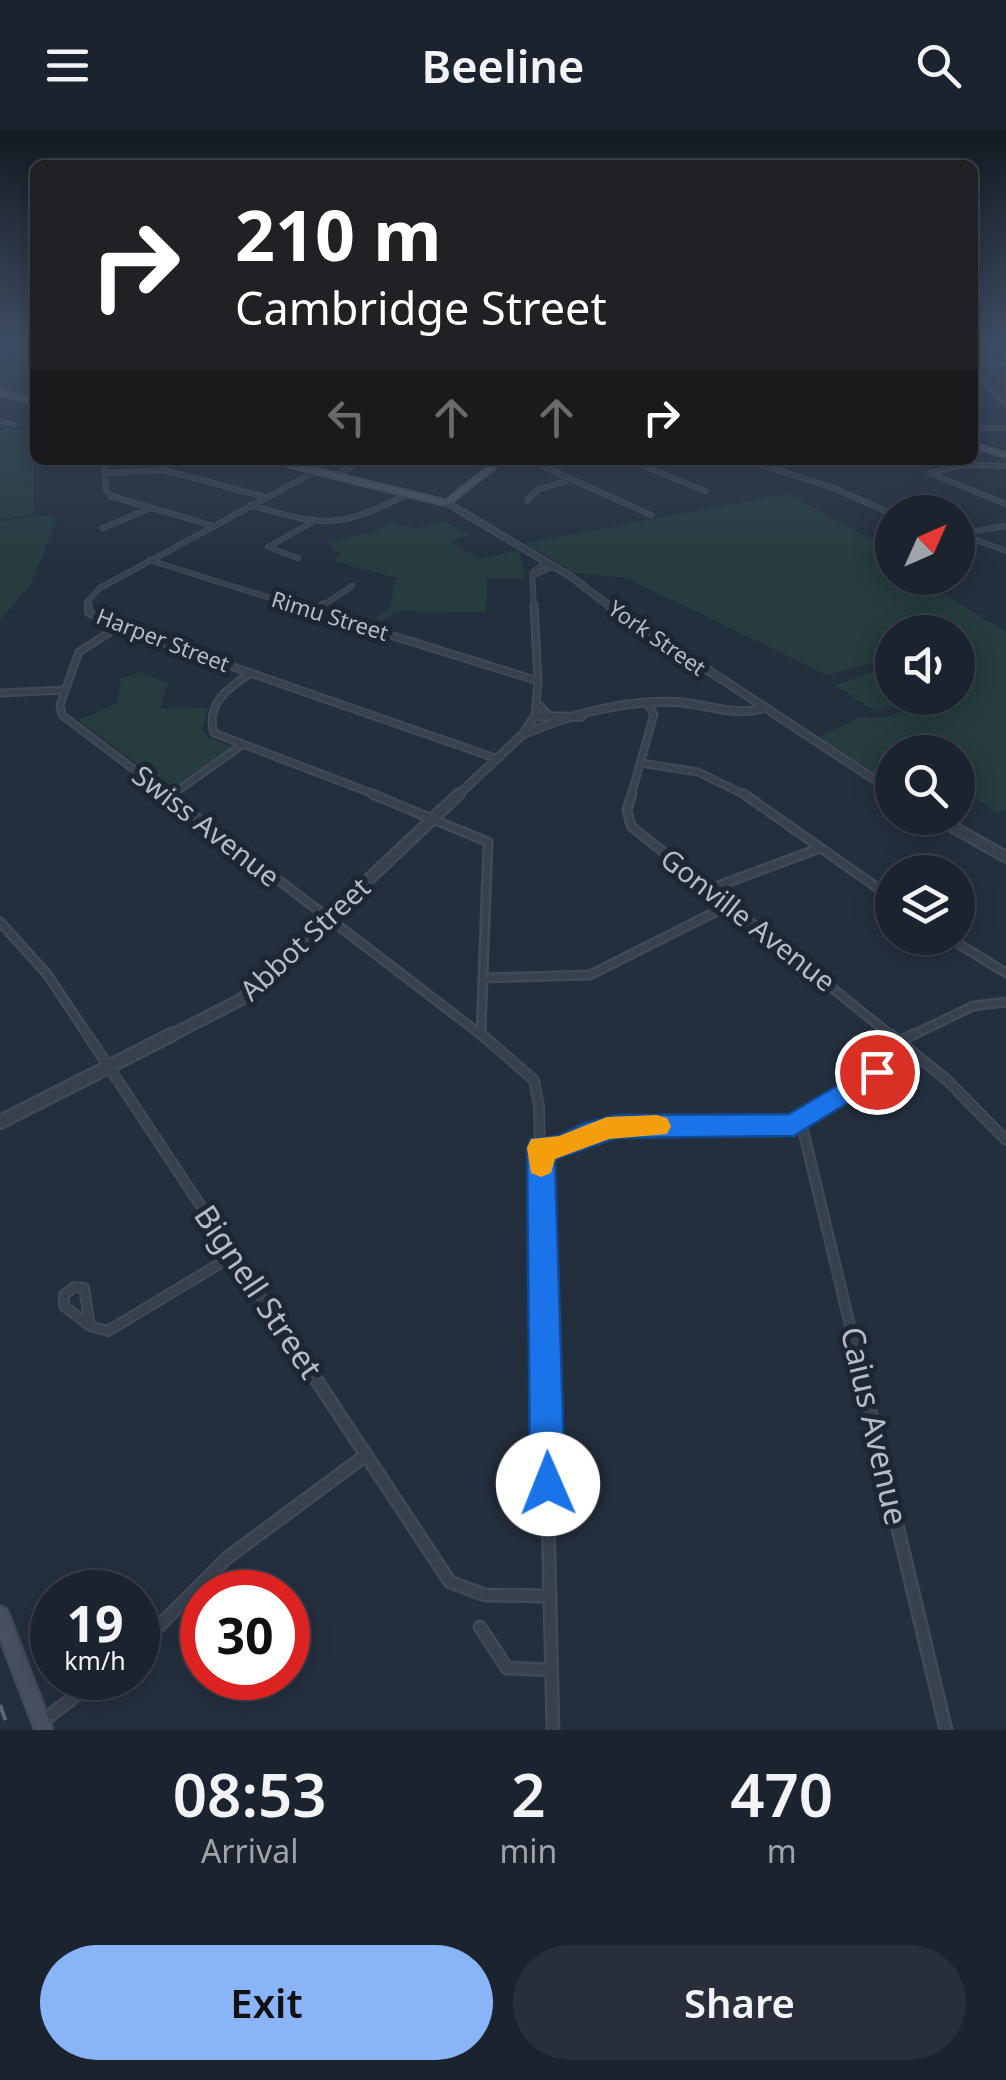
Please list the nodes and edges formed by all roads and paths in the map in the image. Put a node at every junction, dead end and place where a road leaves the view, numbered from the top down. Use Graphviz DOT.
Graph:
graph roads {
  1 [pos="0,422"];
  2 [pos="15,425"];
  3 [pos="978,426"];
  4 [pos="1006,428"];
  5 [pos="978,446"];
  6 [pos="1006,455"];
  7 [pos="104,465"];
  8 [pos="291,465"];
  9 [pos="357,465"];
  10 [pos="495,465"];
  11 [pos="540,465"];
  12 [pos="641,465"];
  13 [pos="763,465"];
  14 [pos="1006,466"];
  15 [pos="316,471"];
  16 [pos="105,473"];
  17 [pos="334,476"];
  18 [pos="571,479"];
  19 [pos="705,491"];
  20 [pos="407,494"];
  21 [pos="265,497"];
  22 [pos="527,501"];
  23 [pos="447,502"];
  24 [pos="1006,504"];
  25 [pos="250,505"];
  26 [pos="875,506"];
  27 [pos="150,508"];
  28 [pos="651,515"];
  29 [pos="312,522"];
  30 [pos="210,525"];
  31 [pos="1006,526"];
  32 [pos="103,528"];
  33 [pos="975,531"];
  34 [pos="975,540"];
  35 [pos="1006,552"];
  36 [pos="298,558"];
  37 [pos="149,560"];
  38 [pos="551,564"];
  39 [pos="352,586"];
  40 [pos="314,611"];
  41 [pos="118,627"];
  42 [pos="538,667"];
  43 [pos="251,673"];
  44 [pos="512,673"];
  45 [pos="538,681"];
  46 [pos="65,690"];
  47 [pos="0,693"];
  48 [pos="648,704"];
  49 [pos="538,706"];
  50 [pos="761,709"];
  51 [pos="535,716"];
  52 [pos="550,719"];
  53 [pos="522,736"];
  54 [pos="243,745"];
  55 [pos="498,759"];
  56 [pos="641,762"];
  57 [pos="875,780"];
  58 [pos="169,797"];
  59 [pos="435,818"];
  60 [pos="967,835"];
  61 [pos="820,848"];
  62 [pos="1006,857"];
  63 [pos="875,886"];
  64 [pos="708,889"];
  65 [pos="729,905"];
  66 [pos="328,919"];
  67 [pos="0,922"];
  68 [pos="975,954"];
  69 [pos="1006,973"];
  70 [pos="484,978"];
  71 [pos="1006,1002"];
  72 [pos="481,1034"];
  73 [pos="900,1040"];
  74 [pos="911,1050"];
  75 [pos="109,1067"];
  76 [pos="801,1121"];
  77 [pos="0,1122"];
  78 [pos="1006,1140"];
  79 [pos="540,1148"];
  80 [pos="234,1256"];
  81 [pos="90,1325"];
  82 [pos="366,1455"];
  83 [pos="550,1596"];
  84 [pos="0,1615"];
  85 [pos="480,1627"];
  86 [pos="160,1628"];
  87 [pos="552,1670"];
  88 [pos="73,1700"];
  89 [pos="43,1726"];
  90 [pos="553,1730"];
  91 [pos="946,1730"];
  1 -- 2 [label="street"];
  3 -- 4 [label="street"];
  5 -- 6 [label="main road"];
  7 -- 16 [label="street"];
  8 -- 15 [label="main road"];
  9 -- 17 [label="street"];
  10 -- 23 [label="main road"];
  11 -- 18 [label="street"];
  12 -- 19 [label="street"];
  13 -- 26 [label="street"];
  14 -- 24 [label="street"];
  15 -- 17 [label="main road"];
  15 -- 21 [label="street, Harper Street"];
  16 -- 21 [label="street"];
  16 -- 27 [label="street"];
  17 -- 20 [label="main road"];
  18 -- 22 [label="street"];
  18 -- 28 [label="street"];
  20 -- 23 [label="main road"];
  20 -- 29 [label="street"];
  21 -- 25 [label="street, Harper Street"];
  23 -- 38 [label="street, York Street"];
  25 -- 29 [label="street"];
  25 -- 30 [label="street, Harper Street"];
  27 -- 30 [label="street"];
  27 -- 32 [label="street"];
  29 -- 36 [label="street"];
  30 -- 37 [label="street, Harper Street"];
  31 -- 33 [label="street"];
  34 -- 35 [label="street"];
  37 -- 40 [label="street, Rimu Street"];
  37 -- 41 [label="street, Harper Street"];
  38 -- 42 [label="street"];
  38 -- 50 [label="street, York Street"];
  39 -- 40 [label="street"];
  40 -- 44 [label="street, Rimu Street"];
  41 -- 43 [label="street, Harper Street"];
  41 -- 46 [label="street"];
  42 -- 44 [label="street"];
  42 -- 45 [label="street"];
  43 -- 54 [label="street"];
  43 -- 55 [label="street, Harper Street"];
  44 -- 45 [label="street, Rimu Street"];
  45 -- 49 [label="street"];
  46 -- 47 [label="street"];
  46 -- 58 [label="street, Swiss Avenue"];
  48 -- 50 [label="street"];
  48 -- 52 [label="street"];
  48 -- 56 [label="street, Gonville Avenue"];
  49 -- 51 [label="street"];
  49 -- 52 [label="street"];
  50 -- 57 [label="street, York Street"];
  51 -- 52 [label="street"];
  51 -- 53 [label="street, Abbot Street"];
  52 -- 53 [label="street, Abbot Street"];
  53 -- 55 [label="street, Abbot Street"];
  54 -- 58 [label="street"];
  54 -- 59 [label="street"];
  55 -- 59 [label="street, Abbot Street"];
  56 -- 61 [label="street"];
  56 -- 64 [label="street, Gonville Avenue"];
  58 -- 66 [label="street, Swiss Avenue"];
  59 -- 66 [label="street, Abbot Street"];
  59 -- 70 [label="street"];
  60 -- 62 [label="street"];
  61 -- 63 [label="street"];
  61 -- 64 [label="street"];
  64 -- 65 [label="street, Gonville Avenue"];
  65 -- 70 [label="street"];
  65 -- 73 [label="street, Gonville Avenue"];
  66 -- 72 [label="street, Swiss Avenue"];
  66 -- 75 [label="street, Abbot Street"];
  67 -- 75 [label="street, Bignell Street"];
  68 -- 69 [label="street"];
  70 -- 72 [label="street"];
  71 -- 73 [label="street"];
  72 -- 79 [label="street, Swiss Avenue"];
  73 -- 74 [label="street, Gonville Avenue"];
  74 -- 76 [label="street"];
  74 -- 78 [label="street, Gonville Avenue"];
  75 -- 77 [label="street, Abbot Street"];
  75 -- 80 [label="street, Bignell Street"];
  76 -- 79 [label="street"];
  76 -- 91 [label="street, Caius Avenue"];
  79 -- 83 [label="street"];
  80 -- 81 [label="street"];
  80 -- 82 [label="street, Bignell Street"];
  82 -- 83 [label="street, Bignell Street"];
  82 -- 86 [label="street"];
  83 -- 87 [label="street"];
  84 -- 89 [label="main road"];
  85 -- 87 [label="street"];
  87 -- 90 [label="street"];
  88 -- 89 [label="street"];
}
